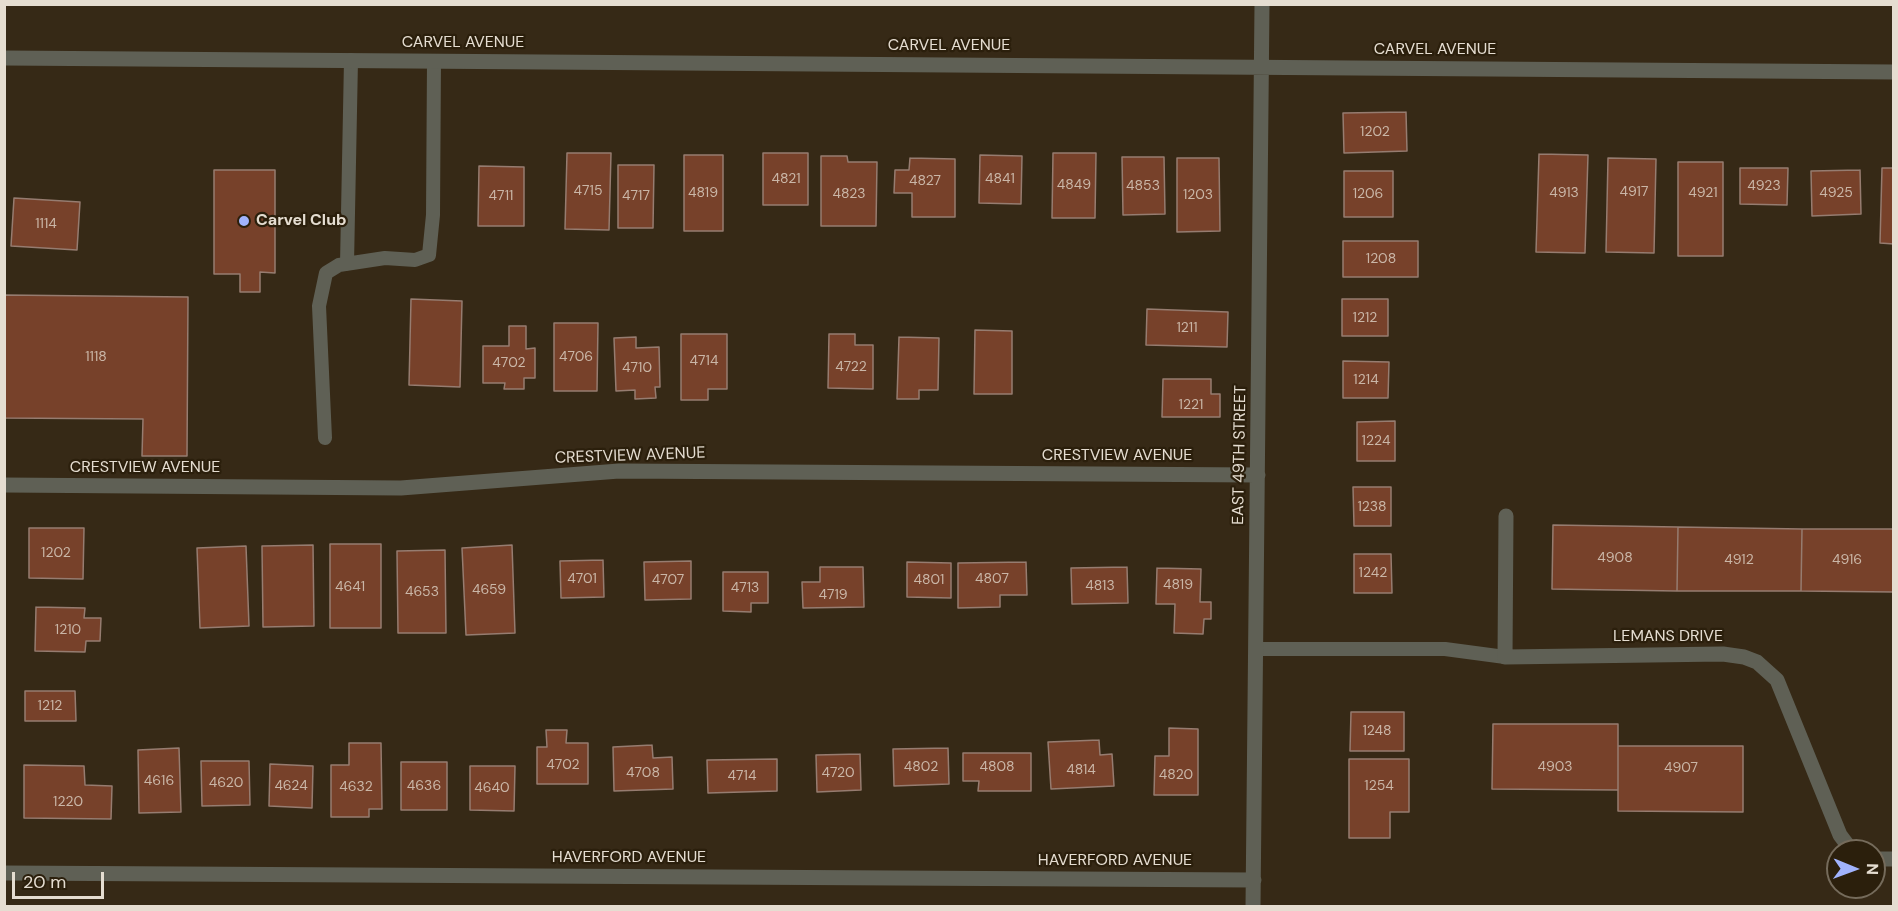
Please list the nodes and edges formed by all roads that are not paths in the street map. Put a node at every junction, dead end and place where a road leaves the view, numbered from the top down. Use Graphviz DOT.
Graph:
graph roads {
  1 [pos="1262,4"];
  2 [pos="4,58"];
  3 [pos="351,60"];
  4 [pos="434,61"];
  5 [pos="1262,67"];
  6 [pos="1893,72"];
  7 [pos="347,264"];
  8 [pos="325,438"];
  9 [pos="1258,475"];
  10 [pos="4,485"];
  11 [pos="1506,516"];
  12 [pos="1256,649"];
  13 [pos="1505,657"];
  14 [pos="1843,839"];
  15 [pos="4,873"];
  16 [pos="1254,880"];
  17 [pos="1253,906"];
  1 -- 5 [label="street, EAST 49TH STREET"];
  2 -- 3 [label="street, CARVEL AVENUE"];
  3 -- 4 [label="street, CARVEL AVENUE"];
  3 -- 7 [label="lane"];
  4 -- 5 [label="street, CARVEL AVENUE"];
  4 -- 7 [label="lane"];
  5 -- 6 [label="street, CARVEL AVENUE"];
  5 -- 9 [label="street, EAST 49TH STREET"];
  7 -- 8 [label="lane"];
  9 -- 10 [label="street, CRESTVIEW AVENUE"];
  9 -- 12 [label="street, EAST 49TH STREET"];
  11 -- 13 [label="street"];
  12 -- 13 [label="lane"];
  12 -- 16 [label="street, EAST 49TH STREET"];
  13 -- 14 [label="street, LEMANS DRIVE"];
  15 -- 16 [label="street, HAVERFORD AVENUE"];
  16 -- 17 [label="street, EAST 49TH STREET"];
}
